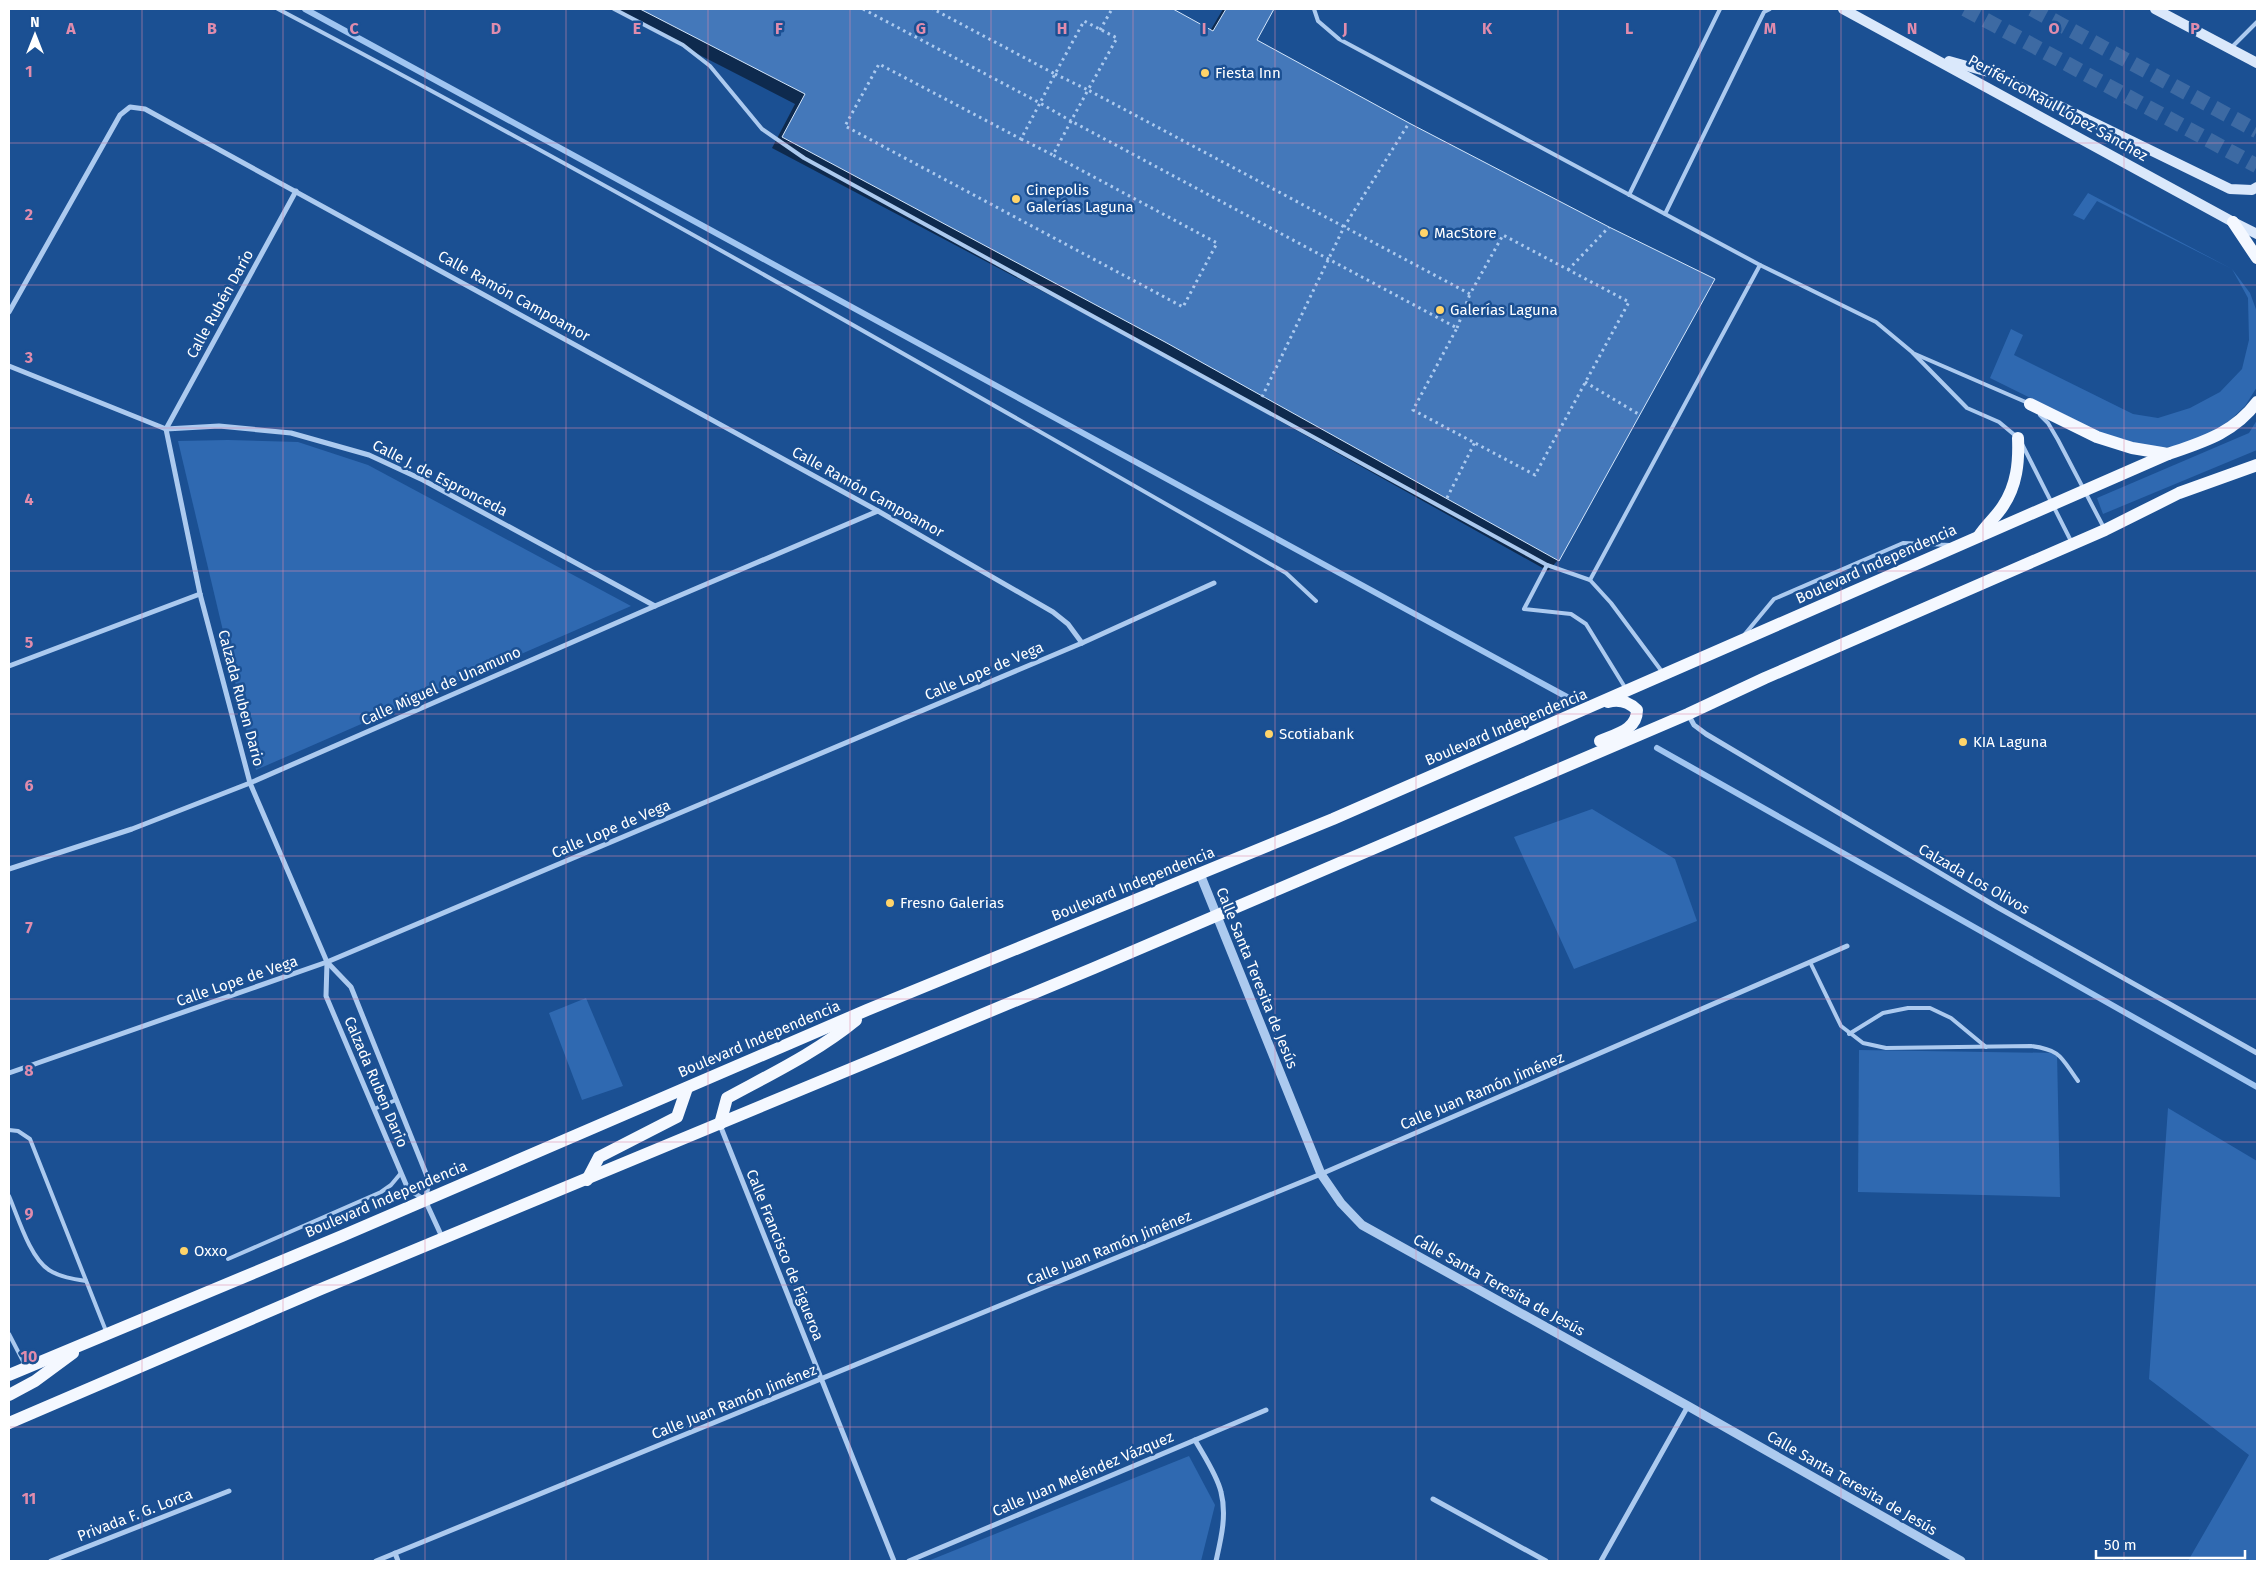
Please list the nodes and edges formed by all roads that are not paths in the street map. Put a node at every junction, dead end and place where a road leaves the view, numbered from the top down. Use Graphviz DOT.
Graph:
graph roads {
  1 [pos="278,9"];
  2 [pos="614,9"];
  3 [pos="1314,9"];
  4 [pos="1720,9"];
  5 [pos="1770,9"];
  6 [pos="1843,9"];
  7 [pos="2155,9"];
  8 [pos="2257,22"];
  9 [pos="2230,49"];
  10 [pos="1931,56"];
  11 [pos="2257,63"];
  12 [pos="2257,187"];
  13 [pos="296,191"];
  14 [pos="1629,195"];
  15 [pos="1665,214"];
  16 [pos="2233,222"];
  17 [pos="2257,234"];
  18 [pos="2257,258"];
  19 [pos="1760,266"];
  20 [pos="9,312"];
  21 [pos="1912,352"];
  22 [pos="9,366"];
  23 [pos="2257,402"];
  24 [pos="2030,404"];
  25 [pos="166,429"];
  26 [pos="2018,438"];
  27 [pos="2168,454"];
  28 [pos="2257,465"];
  29 [pos="2084,491"];
  30 [pos="2053,504"];
  31 [pos="878,511"];
  32 [pos="2105,530"];
  33 [pos="1979,537"];
  34 [pos="2073,544"];
  35 [pos="1960,545"];
  36 [pos="1547,565"];
  37 [pos="1590,580"];
  38 [pos="1214,583"];
  39 [pos="200,594"];
  40 [pos="1316,601"];
  41 [pos="655,606"];
  42 [pos="1740,642"];
  43 [pos="1082,643"];
  44 [pos="9,666"];
  45 [pos="1664,675"];
  46 [pos="1627,690"];
  47 [pos="1594,706"];
  48 [pos="1688,714"];
  49 [pos="250,784"];
  50 [pos="1501,794"];
  51 [pos="9,869"];
  52 [pos="1200,874"];
  53 [pos="1217,916"];
  54 [pos="1846,946"];
  55 [pos="327,962"];
  56 [pos="1810,962"];
  57 [pos="867,1010"];
  58 [pos="1849,1034"];
  59 [pos="1987,1047"];
  60 [pos="2257,1053"];
  61 [pos="9,1073"];
  62 [pos="2078,1081"];
  63 [pos="687,1088"];
  64 [pos="396,1100"];
  65 [pos="374,1109"];
  66 [pos="720,1124"];
  67 [pos="9,1130"];
  68 [pos="401,1173"];
  69 [pos="1321,1174"];
  70 [pos="586,1180"];
  71 [pos="9,1196"];
  72 [pos="425,1200"];
  73 [pos="443,1239"];
  74 [pos="228,1259"];
  75 [pos="86,1281"];
  76 [pos="107,1333"];
  77 [pos="9,1334"];
  78 [pos="90,1341"];
  79 [pos="26,1368"];
  80 [pos="9,1375"];
  81 [pos="821,1380"];
  82 [pos="9,1395"];
  83 [pos="1688,1406"];
  84 [pos="1266,1410"];
  85 [pos="9,1423"];
  86 [pos="1195,1440"];
  87 [pos="229,1491"];
  88 [pos="1433,1499"];
  89 [pos="395,1553"];
  90 [pos="51,1561"];
  91 [pos="376,1561"];
  92 [pos="398,1561"];
  93 [pos="894,1561"];
  94 [pos="909,1561"];
  95 [pos="1216,1561"];
  96 [pos="1546,1561"];
  97 [pos="1601,1561"];
  98 [pos="1961,1561"];
  1 -- 40 [label="lane"];
  2 -- 36 [label="lane"];
  3 -- 14 [label="lane"];
  4 -- 14 [label="lane"];
  5 -- 15 [label="lane"];
  6 -- 10 [label="main road, Periférico Raúl López Sánchez"];
  7 -- 9 [label="main road"];
  8 -- 9 [label="lane"];
  9 -- 11 [label="main road"];
  10 -- 12 [label="main road"];
  10 -- 16 [label="main road, Periférico Raúl López Sánchez"];
  13 -- 20 [label="street, Calle Ramón Campoamor"];
  13 -- 25 [label="street, Calle Rubén Darío"];
  13 -- 31 [label="street, Calle Ramón Campoamor"];
  14 -- 15 [label="lane"];
  15 -- 19 [label="lane"];
  16 -- 17 [label="main road, Periférico Raúl López Sánchez"];
  16 -- 18 [label="main road"];
  19 -- 21 [label="lane"];
  19 -- 37 [label="lane"];
  21 -- 24 [label="lane"];
  21 -- 26 [label="lane"];
  22 -- 25 [label="street"];
  23 -- 27 [label="main road, Boulevard Independencia"];
  24 -- 27 [label="main road"];
  24 -- 29 [label="lane"];
  25 -- 39 [label="street, Calzada Ruben Dario"];
  25 -- 41 [label="street, Calle J. de Espronceda"];
  26 -- 30 [label="lane"];
  26 -- 33 [label="main road"];
  27 -- 29 [label="main road, Boulevard Independencia"];
  28 -- 32 [label="main road"];
  29 -- 30 [label="main road, Boulevard Independencia"];
  29 -- 32 [label="lane"];
  30 -- 33 [label="main road, Boulevard Independencia"];
  30 -- 34 [label="lane"];
  31 -- 41 [label="street, Calle Miguel de Unamuno"];
  31 -- 43 [label="street, Calle Ramón Campoamor"];
  32 -- 34 [label="main road"];
  33 -- 35 [label="main road, Boulevard Independencia"];
  34 -- 48 [label="main road"];
  35 -- 42 [label="main road, Boulevard Independencia"];
  35 -- 42 [label="lane"];
  36 -- 37 [label="lane"];
  36 -- 46 [label="lane"];
  37 -- 45 [label="lane"];
  38 -- 43 [label="street, Calle Lope de Vega"];
  39 -- 44 [label="street"];
  39 -- 49 [label="street, Calzada Ruben Dario"];
  41 -- 49 [label="street, Calle Miguel de Unamuno"];
  42 -- 45 [label="main road, Boulevard Independencia"];
  43 -- 55 [label="street, Calle Lope de Vega"];
  45 -- 46 [label="main road, Boulevard Independencia"];
  46 -- 47 [label="main road, Boulevard Independencia"];
  47 -- 50 [label="main road"];
  47 -- 52 [label="main road, Boulevard Independencia"];
  48 -- 50 [label="main road"];
  48 -- 60 [label="street, Calzada Los Olivos"];
  49 -- 51 [label="street, Calle Miguel de Unamuno"];
  49 -- 55 [label="street, Calzada Ruben Dario"];
  50 -- 53 [label="main road"];
  52 -- 53 [label="street, Calle Santa Teresita de Jesús"];
  52 -- 57 [label="main road, Boulevard Independencia"];
  53 -- 66 [label="main road"];
  53 -- 69 [label="street, Calle Santa Teresita de Jesús"];
  54 -- 56 [label="street, Calle Juan Ramón Jiménez"];
  55 -- 61 [label="street, Calle Lope de Vega"];
  55 -- 64 [label="street, Calzada Ruben Dario"];
  55 -- 65 [label="street, Calzada Ruben Dario"];
  56 -- 58 [label="lane"];
  56 -- 69 [label="street, Calle Juan Ramón Jiménez"];
  57 -- 63 [label="main road, Boulevard Independencia"];
  57 -- 66 [label="main road"];
  58 -- 59 [label="lane"];
  58 -- 59 [label="lane"];
  59 -- 62 [label="lane"];
  63 -- 70 [label="main road"];
  63 -- 72 [label="main road, Boulevard Independencia"];
  64 -- 65 [label="lane"];
  64 -- 72 [label="street, Calzada Ruben Dario"];
  65 -- 68 [label="street, Calzada Ruben Dario"];
  66 -- 70 [label="main road"];
  66 -- 81 [label="street, Calle Francisco de Figueroa"];
  67 -- 75 [label="lane"];
  68 -- 72 [label="street, Calzada Ruben Dario"];
  68 -- 74 [label="lane"];
  69 -- 81 [label="street, Calle Juan Ramón Jiménez"];
  69 -- 83 [label="street, Calle Santa Teresita de Jesús"];
  70 -- 73 [label="main road"];
  71 -- 75 [label="lane"];
  72 -- 73 [label="street, Calzada Ruben Dario"];
  72 -- 76 [label="main road, Boulevard Independencia"];
  73 -- 85 [label="main road"];
  75 -- 76 [label="lane"];
  76 -- 78 [label="main road, Boulevard Independencia"];
  77 -- 79 [label="lane"];
  78 -- 79 [label="main road, Boulevard Independencia"];
  78 -- 82 [label="main road"];
  79 -- 80 [label="main road, Boulevard Independencia"];
  81 -- 89 [label="street, Calle Juan Ramón Jiménez"];
  81 -- 93 [label="street, Calle Francisco de Figueroa"];
  83 -- 97 [label="street"];
  83 -- 98 [label="street, Calle Santa Teresita de Jesús"];
  84 -- 86 [label="street, Calle Juan Meléndez Vázquez"];
  86 -- 94 [label="street, Calle Juan Meléndez Vázquez"];
  86 -- 95 [label="street"];
  87 -- 90 [label="street, Privada F. G. Lorca"];
  88 -- 96 [label="street"];
  89 -- 91 [label="street, Calle Juan Ramón Jiménez"];
  89 -- 92 [label="street"];
}
